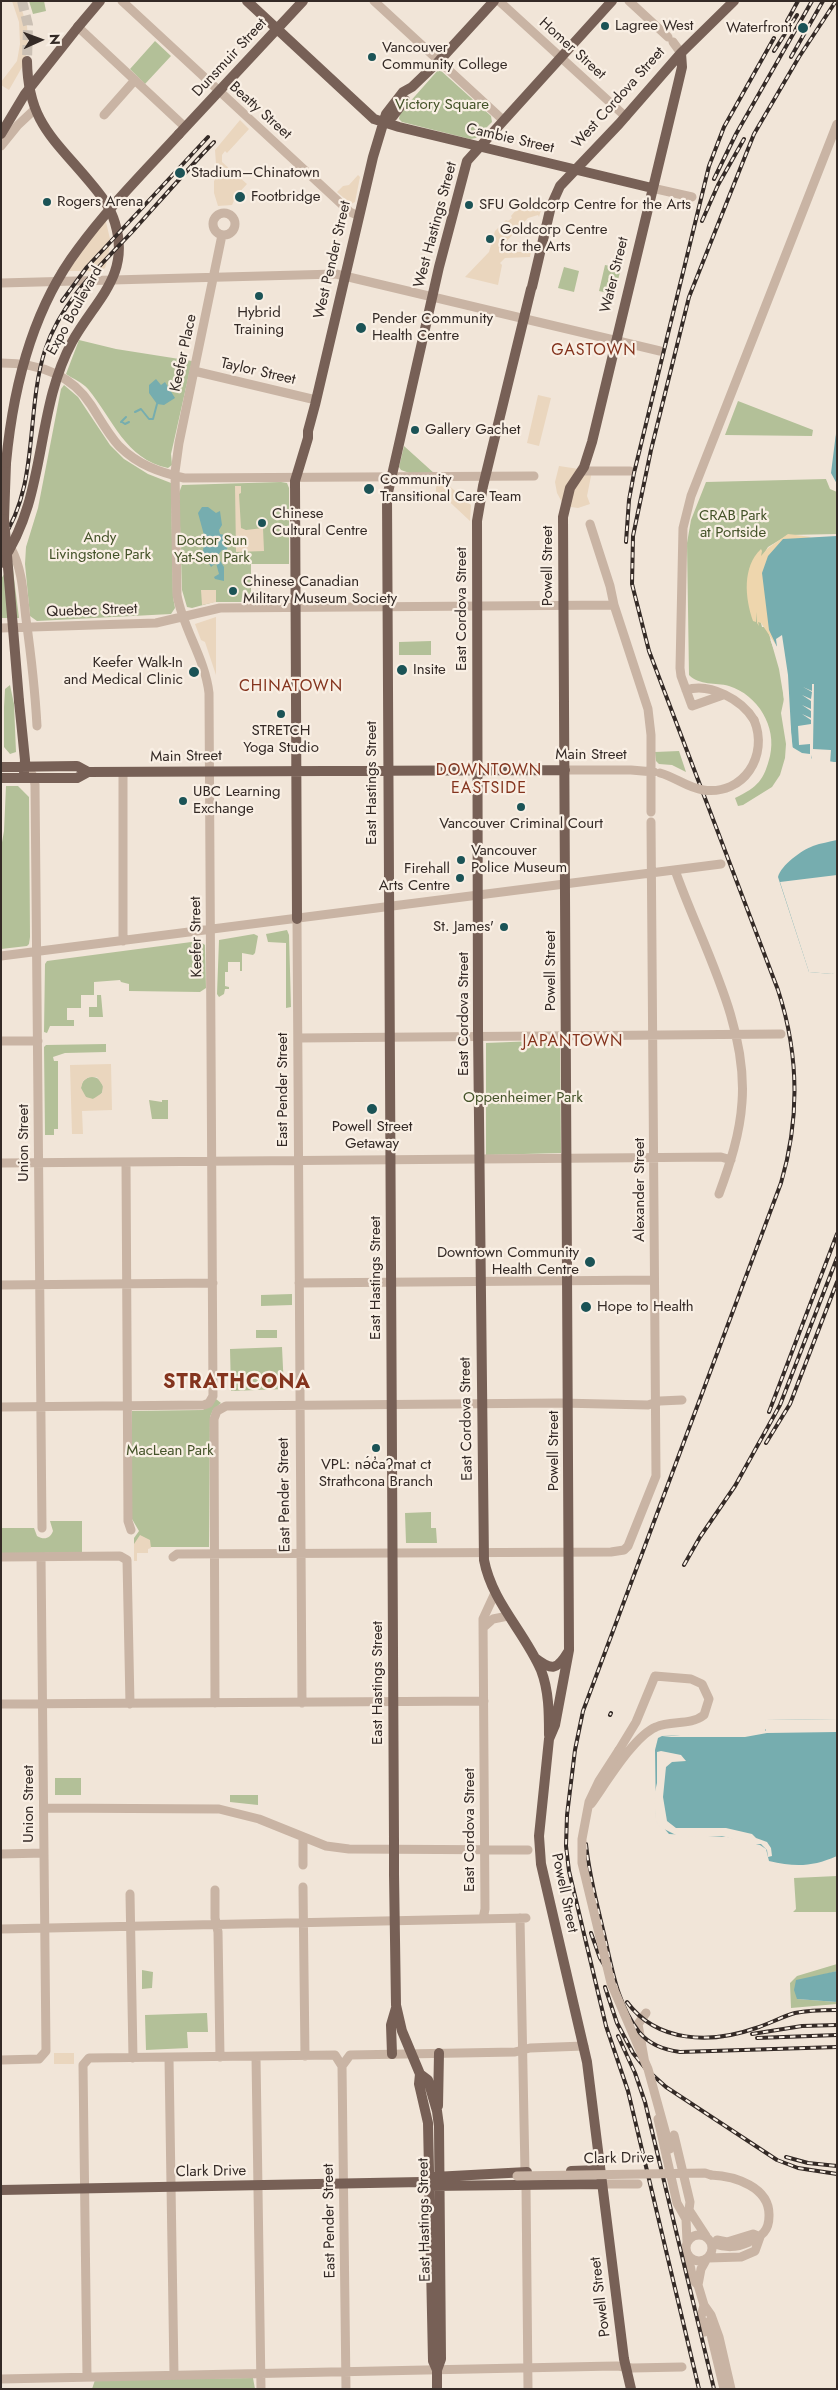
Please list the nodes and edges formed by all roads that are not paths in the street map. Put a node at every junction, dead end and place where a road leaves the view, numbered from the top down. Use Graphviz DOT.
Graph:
graph roads {
  1 [pos="122,1"];
  2 [pos="246,1"];
  3 [pos="303,1"];
  4 [pos="374,1"];
  5 [pos="494,1"];
  6 [pos="499,1"];
  7 [pos="612,1"];
  8 [pos="629,1"];
  9 [pos="734,1"];
  10 [pos="97,5"];
  11 [pos="80,29"];
  12 [pos="277,30"];
  13 [pos="681,53"];
  14 [pos="561,57"];
  15 [pos="27,61"];
  16 [pos="439,61"];
  17 [pos="135,80"];
  18 [pos="219,92"];
  19 [pos="34,110"];
  20 [pos="104,115"];
  21 [pos="626,117"];
  22 [pos="503,120"];
  23 [pos="385,123"];
  24 [pos="837,124"];
  25 [pos="184,126"];
  26 [pos="1,134"];
  27 [pos="2,146"];
  28 [pos="478,146"];
  29 [pos="574,169"];
  30 [pos="652,188"];
  31 [pos="692,197"];
  32 [pos="359,216"];
  33 [pos="222,235"];
  34 [pos="346,276"];
  35 [pos="214,278"];
  36 [pos="113,280"];
  37 [pos="1,282"];
  38 [pos="433,296"];
  39 [pos="524,318"];
  40 [pos="615,340"];
  41 [pos="660,351"];
  42 [pos="1,363"];
  43 [pos="194,370"];
  44 [pos="58,375"];
  45 [pos="316,402"];
  46 [pos="582,471"];
  47 [pos="630,472"];
  48 [pos="176,476"];
  49 [pos="486,476"];
  50 [pos="534,476"];
  51 [pos="390,477"];
  52 [pos="295,478"];
  53 [pos="566,500"];
  54 [pos="4,519"];
  55 [pos="590,524"];
  56 [pos="1,537"];
  57 [pos="11,548"];
  58 [pos="1,563"];
  59 [pos="614,605"];
  60 [pos="563,606"];
  61 [pos="386,607"];
  62 [pos="476,607"];
  63 [pos="295,608"];
  64 [pos="184,617"];
  65 [pos="28,627"];
  66 [pos="1,628"];
  67 [pos="686,690"];
  68 [pos="723,695"];
  69 [pos="37,726"];
  70 [pos="25,763"];
  71 [pos="1,767"];
  72 [pos="387,770"];
  73 [pos="478,770"];
  74 [pos="565,770"];
  75 [pos="296,771"];
  76 [pos="88,772"];
  77 [pos="209,772"];
  78 [pos="655,772"];
  79 [pos="123,773"];
  80 [pos="1,778"];
  81 [pos="23,778"];
  82 [pos="34,778"];
  83 [pos="651,812"];
  84 [pos="652,822"];
  85 [pos="721,864"];
  86 [pos="675,870"];
  87 [pos="652,873"];
  88 [pos="566,884"];
  89 [pos="479,895"];
  90 [pos="388,907"];
  91 [pos="297,919"];
  92 [pos="211,930"];
  93 [pos="123,941"];
  94 [pos="36,952"];
  95 [pos="1,956"];
  96 [pos="781,1034"];
  97 [pos="736,1035"];
  98 [pos="566,1036"];
  99 [pos="653,1036"];
  100 [pos="478,1037"];
  101 [pos="298,1038"];
  102 [pos="389,1038"];
  103 [pos="1,1041"];
  104 [pos="38,1041"];
  105 [pos="654,1158"];
  106 [pos="567,1159"];
  107 [pos="390,1160"];
  108 [pos="479,1160"];
  109 [pos="731,1160"];
  110 [pos="299,1161"];
  111 [pos="126,1162"];
  112 [pos="212,1162"];
  113 [pos="1,1163"];
  114 [pos="38,1163"];
  115 [pos="718,1194"];
  116 [pos="654,1280"];
  117 [pos="568,1281"];
  118 [pos="391,1282"];
  119 [pos="480,1282"];
  120 [pos="213,1283"];
  121 [pos="299,1283"];
  122 [pos="40,1284"];
  123 [pos="126,1284"];
  124 [pos="1,1285"];
  125 [pos="682,1400"];
  126 [pos="391,1404"];
  127 [pos="482,1404"];
  128 [pos="569,1404"];
  129 [pos="655,1404"];
  130 [pos="300,1405"];
  131 [pos="127,1406"];
  132 [pos="1,1407"];
  133 [pos="41,1407"];
  134 [pos="42,1528"];
  135 [pos="131,1530"];
  136 [pos="484,1552"];
  137 [pos="569,1552"];
  138 [pos="392,1553"];
  139 [pos="214,1554"];
  140 [pos="301,1554"];
  141 [pos="1,1557"];
  142 [pos="41,1557"];
  143 [pos="173,1557"];
  144 [pos="495,1593"];
  145 [pos="508,1616"];
  146 [pos="484,1626"];
  147 [pos="569,1650"];
  148 [pos="535,1657"];
  149 [pos="393,1701"];
  150 [pos="484,1701"];
  151 [pos="215,1703"];
  152 [pos="302,1703"];
  153 [pos="1,1704"];
  154 [pos="42,1704"];
  155 [pos="130,1704"];
  156 [pos="548,1744"];
  157 [pos="44,1808"];
  158 [pos="303,1838"];
  159 [pos="485,1850"];
  160 [pos="528,1850"];
  161 [pos="44,1853"];
  162 [pos="1,1854"];
  163 [pos="303,1864"];
  164 [pos="303,1888"];
  165 [pos="215,1890"];
  166 [pos="130,1894"];
  167 [pos="483,1919"];
  168 [pos="395,1921"];
  169 [pos="304,1923"];
  170 [pos="217,1925"];
  171 [pos="130,1926"];
  172 [pos="44,1929"];
  173 [pos="1,1930"];
  174 [pos="396,2004"];
  175 [pos="646,2014"];
  176 [pos="584,2046"];
  177 [pos="523,2050"];
  178 [pos="439,2053"];
  179 [pos="392,2054"];
  180 [pos="412,2054"];
  181 [pos="305,2056"];
  182 [pos="220,2057"];
  183 [pos="256,2057"];
  184 [pos="133,2058"];
  185 [pos="168,2058"];
  186 [pos="1,2060"];
  187 [pos="644,2064"];
  188 [pos="342,2066"];
  189 [pos="420,2074"];
  190 [pos="437,2112"];
  191 [pos="674,2135"];
  192 [pos="667,2147"];
  193 [pos="600,2170"];
  194 [pos="521,2178"];
  195 [pos="258,2181"];
  196 [pos="432,2182"];
  197 [pos="344,2184"];
  198 [pos="602,2184"];
  199 [pos="638,2184"];
  200 [pos="171,2187"];
  201 [pos="84,2189"];
  202 [pos="1,2190"];
  203 [pos="687,2213"];
  204 [pos="760,2237"];
  205 [pos="709,2239"];
  206 [pos="687,2242"];
  207 [pos="688,2255"];
  208 [pos="707,2259"];
  209 [pos="698,2285"];
  210 [pos="704,2305"];
  211 [pos="682,2366"];
  212 [pos="625,2367"];
  213 [pos="528,2368"];
  214 [pos="437,2370"];
  215 [pos="261,2374"];
  216 [pos="346,2374"];
  217 [pos="174,2375"];
  218 [pos="87,2377"];
  219 [pos="1,2379"];
  220 [pos="261,2389"];
  221 [pos="346,2389"];
  222 [pos="438,2389"];
  223 [pos="528,2389"];
  224 [pos="631,2389"];
  225 [pos="719,2389"];
  226 [pos="724,2389"];
  227 [pos="731,2389"];
  1 -- 18 [label="street, Beatty Street"];
  2 -- 12 [label="main road, Cambie Street"];
  3 -- 12 [label="main road, Dunsmuir Street"];
  4 -- 16 [label="street"];
  5 -- 16 [label="main road, West Pender Street"];
  6 -- 14 [label="street, Homer Street"];
  7 -- 14 [label="main road, West Hastings Street"];
  8 -- 13 [label="street"];
  9 -- 13 [label="main road, West Cordova Street"];
  10 -- 11 [label="main road"];
  11 -- 17 [label="street"];
  11 -- 26 [label="main road, bridge"];
  12 -- 18 [label="main road, Dunsmuir Street"];
  12 -- 23 [label="main road, Cambie Street"];
  13 -- 21 [label="main road, West Cordova Street"];
  13 -- 30 [label="main road, Water Street"];
  14 -- 21 [label="street, Homer Street"];
  14 -- 22 [label="main road, West Hastings Street"];
  15 -- 19 [label="main road, Expo Boulevard"];
  16 -- 22 [label="street"];
  16 -- 23 [label="main road, West Pender Street"];
  17 -- 20 [label="street"];
  17 -- 25 [label="street"];
  18 -- 25 [label="main road, Dunsmuir Street"];
  18 -- 32 [label="street, Beatty Street"];
  19 -- 27 [label="street"];
  19 -- 36 [label="main road, Expo Boulevard"];
  21 -- 29 [label="main road, West Cordova Street"];
  22 -- 28 [label="main road, West Hastings Street"];
  23 -- 28 [label="main road, Cambie Street"];
  23 -- 32 [label="main road, West Pender Street"];
  24 -- 67 [label="street"];
  25 -- 54 [label="main road, Dunsmuir Street, bridge"];
  28 -- 29 [label="main road, Cambie Street"];
  28 -- 38 [label="main road, West Hastings Street"];
  29 -- 30 [label="main road, Cambie Street"];
  29 -- 39 [label="main road, West Cordova Street"];
  30 -- 31 [label="street, Cambie Street"];
  30 -- 40 [label="main road, Water Street"];
  32 -- 34 [label="main road, West Pender Street"];
  33 -- 35 [label="street, Keefer Place"];
  34 -- 35 [label="street"];
  34 -- 38 [label="street"];
  34 -- 45 [label="main road, West Pender Street"];
  35 -- 36 [label="street"];
  35 -- 43 [label="street, Keefer Place"];
  36 -- 37 [label="street"];
  36 -- 44 [label="main road, Expo Boulevard"];
  38 -- 39 [label="street"];
  38 -- 51 [label="main road, West Hastings Street"];
  39 -- 40 [label="street"];
  39 -- 49 [label="main road, West Cordova Street"];
  40 -- 41 [label="street"];
  40 -- 46 [label="main road, Water Street"];
  42 -- 44 [label="street"];
  43 -- 45 [label="street, Taylor Street"];
  43 -- 48 [label="street, Keefer Place"];
  44 -- 48 [label="street"];
  44 -- 57 [label="main road, Expo Boulevard"];
  45 -- 52 [label="main road, West Pender Street"];
  46 -- 47 [label="street"];
  46 -- 53 [label="main road, Water Street"];
  48 -- 52 [label="street"];
  48 -- 64 [label="street, Keefer Street"];
  49 -- 50 [label="street"];
  49 -- 51 [label="street"];
  49 -- 62 [label="main road, East Cordova Street"];
  51 -- 52 [label="street"];
  51 -- 61 [label="main road, East Hastings Street"];
  52 -- 63 [label="main road, East Pender Street"];
  53 -- 60 [label="main road, Powell Street"];
  54 -- 56 [label="main road, bridge"];
  54 -- 70 [label="main road, bridge"];
  55 -- 59 [label="street"];
  57 -- 58 [label="main road, Expo Boulevard"];
  57 -- 65 [label="street"];
  59 -- 60 [label="street, Quebec Street"];
  59 -- 78 [label="street"];
  60 -- 62 [label="street, Quebec Street"];
  60 -- 74 [label="main road, Powell Street"];
  61 -- 62 [label="street, Quebec Street"];
  61 -- 63 [label="street, Quebec Street"];
  61 -- 72 [label="main road, East Hastings Street"];
  62 -- 73 [label="main road, East Cordova Street"];
  63 -- 64 [label="street, Quebec Street"];
  63 -- 75 [label="main road, East Pender Street"];
  64 -- 65 [label="street, Quebec Street"];
  64 -- 77 [label="street, Keefer Street"];
  65 -- 66 [label="street, Quebec Street"];
  65 -- 69 [label="street"];
  67 -- 68 [label="street, Main Street"];
  67 -- 68 [label="street"];
  68 -- 78 [label="street, Main Street, bridge"];
  70 -- 71 [label="main road, Main Street"];
  70 -- 76 [label="main road, Main Street"];
  70 -- 81 [label="main road"];
  70 -- 82 [label="street, Union Street"];
  72 -- 73 [label="main road, Main Street"];
  72 -- 75 [label="main road, Main Street"];
  72 -- 90 [label="main road, East Hastings Street"];
  73 -- 74 [label="main road, Main Street"];
  73 -- 89 [label="main road, East Cordova Street"];
  74 -- 78 [label="street, Main Street"];
  74 -- 88 [label="main road, Powell Street"];
  75 -- 77 [label="main road, Main Street"];
  75 -- 91 [label="main road, East Pender Street"];
  76 -- 79 [label="main road, Main Street"];
  76 -- 82 [label="main road, Main Street"];
  77 -- 79 [label="main road, Main Street"];
  77 -- 92 [label="street, Keefer Street"];
  78 -- 83 [label="street"];
  79 -- 93 [label="street"];
  80 -- 81 [label="main road, Main Street"];
  81 -- 82 [label="main road, Main Street"];
  82 -- 94 [label="street, Union Street"];
  84 -- 87 [label="street, Alexander Street"];
  85 -- 86 [label="street"];
  86 -- 87 [label="street"];
  86 -- 97 [label="street"];
  87 -- 88 [label="street"];
  87 -- 99 [label="street, Alexander Street"];
  88 -- 89 [label="street"];
  88 -- 98 [label="main road, Powell Street"];
  89 -- 90 [label="street"];
  89 -- 100 [label="main road, East Cordova Street"];
  90 -- 91 [label="street"];
  90 -- 102 [label="main road, East Hastings Street"];
  91 -- 92 [label="street"];
  91 -- 101 [label="street, East Pender Street"];
  92 -- 93 [label="street"];
  92 -- 112 [label="street, Keefer Street"];
  93 -- 94 [label="street"];
  94 -- 95 [label="street"];
  94 -- 104 [label="street, Union Street"];
  96 -- 97 [label="street"];
  97 -- 99 [label="street"];
  97 -- 109 [label="street"];
  98 -- 99 [label="street"];
  98 -- 100 [label="street"];
  98 -- 106 [label="main road, Powell Street"];
  99 -- 105 [label="street, Alexander Street"];
  100 -- 102 [label="street"];
  100 -- 108 [label="main road, East Cordova Street"];
  101 -- 102 [label="street"];
  101 -- 110 [label="street, East Pender Street"];
  102 -- 107 [label="main road, East Hastings Street"];
  103 -- 104 [label="street"];
  104 -- 114 [label="street, Union Street"];
  105 -- 106 [label="street"];
  105 -- 109 [label="street"];
  105 -- 116 [label="street, Alexander Street"];
  106 -- 108 [label="street"];
  106 -- 117 [label="main road, Powell Street"];
  107 -- 108 [label="street"];
  107 -- 110 [label="street"];
  107 -- 118 [label="main road, East Hastings Street"];
  108 -- 119 [label="main road, East Cordova Street"];
  109 -- 115 [label="street"];
  110 -- 112 [label="street"];
  110 -- 121 [label="street, East Pender Street"];
  111 -- 112 [label="street"];
  111 -- 114 [label="street"];
  111 -- 123 [label="street"];
  112 -- 120 [label="street, Keefer Street"];
  113 -- 114 [label="street"];
  114 -- 122 [label="street, Union Street"];
  116 -- 117 [label="street"];
  116 -- 129 [label="street, Alexander Street"];
  117 -- 119 [label="street"];
  117 -- 128 [label="main road, Powell Street"];
  118 -- 119 [label="street"];
  118 -- 121 [label="street"];
  118 -- 126 [label="main road, East Hastings Street"];
  119 -- 127 [label="main road, East Cordova Street"];
  120 -- 123 [label="street"];
  120 -- 131 [label="street, Keefer Street"];
  121 -- 130 [label="street, East Pender Street"];
  122 -- 123 [label="street"];
  122 -- 124 [label="street"];
  122 -- 133 [label="street, Union Street"];
  123 -- 131 [label="street"];
  125 -- 129 [label="street"];
  126 -- 127 [label="street"];
  126 -- 130 [label="street"];
  126 -- 138 [label="main road, East Hastings Street"];
  127 -- 128 [label="street"];
  127 -- 136 [label="main road, East Cordova Street"];
  128 -- 129 [label="street"];
  128 -- 137 [label="main road, Powell Street"];
  129 -- 137 [label="street, Alexander Street"];
  130 -- 139 [label="street"];
  130 -- 140 [label="street, East Pender Street"];
  131 -- 133 [label="street"];
  131 -- 135 [label="street"];
  132 -- 133 [label="street"];
  133 -- 134 [label="street, Union Street"];
  136 -- 137 [label="street"];
  136 -- 138 [label="street"];
  136 -- 144 [label="main road, East Cordova Street"];
  137 -- 147 [label="main road, Powell Street"];
  138 -- 140 [label="street"];
  138 -- 149 [label="main road, East Hastings Street"];
  139 -- 140 [label="street"];
  139 -- 143 [label="street"];
  139 -- 151 [label="street"];
  140 -- 152 [label="street, East Pender Street"];
  141 -- 142 [label="street"];
  142 -- 154 [label="street, Union Street"];
  142 -- 155 [label="street"];
  144 -- 145 [label="main road, East Cordova Street"];
  144 -- 146 [label="street, East Cordova Street"];
  145 -- 146 [label="street"];
  145 -- 148 [label="main road, East Cordova Street"];
  146 -- 150 [label="street, East Cordova Street"];
  147 -- 148 [label="main road"];
  147 -- 156 [label="main road, Powell Street"];
  148 -- 156 [label="main road, East Cordova Street"];
  149 -- 150 [label="street"];
  149 -- 152 [label="street"];
  149 -- 168 [label="main road, East Hastings Street, bridge"];
  150 -- 159 [label="street, East Cordova Street"];
  151 -- 152 [label="street"];
  151 -- 155 [label="street"];
  153 -- 154 [label="street"];
  154 -- 155 [label="street"];
  154 -- 157 [label="street, Union Street"];
  156 -- 176 [label="main road, Powell Street"];
  157 -- 158 [label="street"];
  157 -- 161 [label="street, Union Street"];
  158 -- 159 [label="street"];
  158 -- 163 [label="street"];
  159 -- 160 [label="street"];
  159 -- 167 [label="street, East Cordova Street"];
  161 -- 162 [label="street"];
  161 -- 172 [label="street, Union Street"];
  164 -- 169 [label="street"];
  165 -- 170 [label="street"];
  166 -- 171 [label="street"];
  167 -- 168 [label="street"];
  167 -- 177 [label="street"];
  168 -- 169 [label="street"];
  168 -- 174 [label="main road, East Hastings Street"];
  169 -- 170 [label="street"];
  169 -- 181 [label="street"];
  170 -- 171 [label="street"];
  170 -- 182 [label="street"];
  171 -- 172 [label="street"];
  171 -- 184 [label="street"];
  172 -- 173 [label="street"];
  172 -- 186 [label="street, Union Street"];
  174 -- 179 [label="main road"];
  174 -- 180 [label="main road, East Hastings Street"];
  175 -- 187 [label="street"];
  176 -- 177 [label="street"];
  176 -- 193 [label="main road, Powell Street"];
  177 -- 178 [label="street"];
  177 -- 194 [label="street"];
  178 -- 180 [label="street"];
  178 -- 190 [label="main road"];
  179 -- 180 [label="street"];
  179 -- 188 [label="street"];
  180 -- 189 [label="main road, East Hastings Street"];
  181 -- 183 [label="street"];
  181 -- 188 [label="street"];
  182 -- 183 [label="street"];
  182 -- 185 [label="street"];
  183 -- 195 [label="street"];
  184 -- 185 [label="street"];
  184 -- 201 [label="street"];
  185 -- 200 [label="street"];
  187 -- 192 [label="street"];
  187 -- 192 [label="street, bridge"];
  188 -- 197 [label="street, East Pender Street"];
  189 -- 190 [label="main road, East Hastings Street"];
  189 -- 196 [label="main road, East Hastings Street"];
  190 -- 196 [label="main road, East Hastings Street"];
  191 -- 203 [label="street"];
  192 -- 203 [label="street"];
  193 -- 194 [label="main road, Clark Drive"];
  193 -- 198 [label="main road, Powell Street"];
  194 -- 196 [label="main road, Clark Drive"];
  194 -- 196 [label="main road, Clark Drive"];
  194 -- 198 [label="main road, Clark Drive"];
  194 -- 204 [label="street, Clark Drive"];
  194 -- 213 [label="street"];
  195 -- 197 [label="main road, Clark Drive"];
  195 -- 200 [label="main road, Clark Drive"];
  195 -- 215 [label="street"];
  196 -- 197 [label="main road, Clark Drive"];
  196 -- 214 [label="main road, East Hastings Street"];
  197 -- 216 [label="street, East Pender Street"];
  198 -- 199 [label="street, Clark Drive"];
  198 -- 212 [label="main road, Powell Street"];
  200 -- 201 [label="main road, Clark Drive"];
  200 -- 217 [label="street"];
  201 -- 202 [label="main road, Clark Drive"];
  201 -- 218 [label="street"];
  203 -- 205 [label="street"];
  203 -- 206 [label="street"];
  204 -- 205 [label="street"];
  204 -- 208 [label="street, Clark Drive"];
  205 -- 206 [label="street"];
  205 -- 208 [label="street"];
  206 -- 207 [label="street"];
  207 -- 208 [label="street"];
  207 -- 209 [label="street"];
  208 -- 209 [label="street"];
  209 -- 210 [label="street"];
  210 -- 225 [label="street"];
  210 -- 226 [label="street"];
  210 -- 227 [label="street"];
  211 -- 212 [label="street"];
  212 -- 213 [label="street"];
  212 -- 224 [label="main road, Powell Street"];
  213 -- 214 [label="street"];
  213 -- 223 [label="street"];
  214 -- 216 [label="street"];
  214 -- 222 [label="main road, East Hastings Street"];
  215 -- 216 [label="street"];
  215 -- 217 [label="street"];
  215 -- 220 [label="street"];
  216 -- 221 [label="street, East Pender Street"];
  217 -- 218 [label="street"];
  218 -- 219 [label="street"];
}
